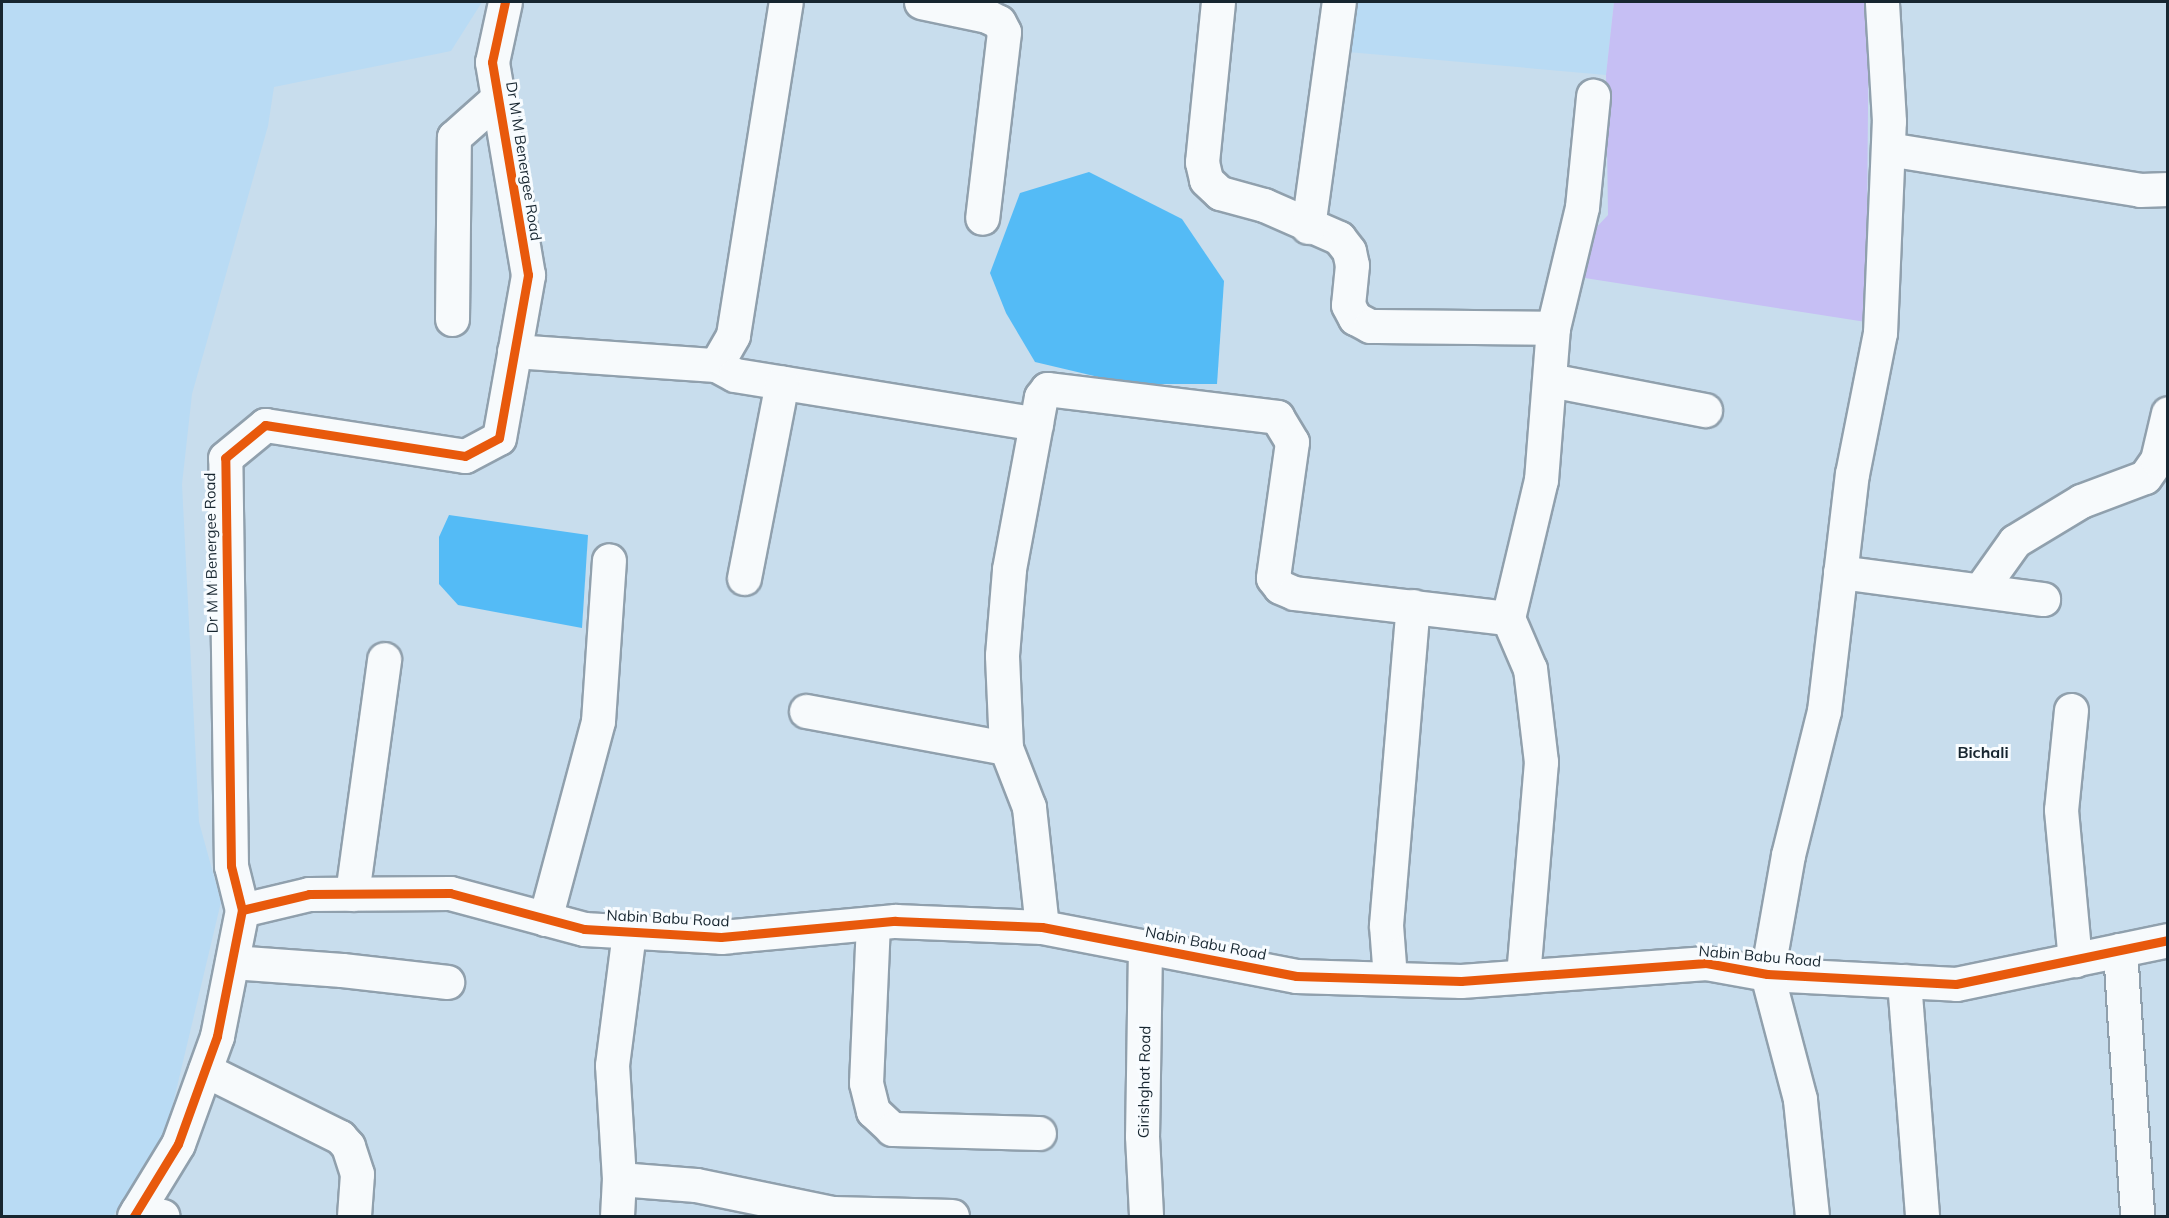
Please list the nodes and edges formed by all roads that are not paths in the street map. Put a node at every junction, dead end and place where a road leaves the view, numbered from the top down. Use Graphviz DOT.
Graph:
graph roads {
  1 [pos="505,2"];
  2 [pos="786,2"];
  3 [pos="921,2"];
  4 [pos="1218,2"];
  5 [pos="1339,2"];
  6 [pos="1882,2"];
  7 [pos="1593,96"];
  8 [pos="498,98"];
  9 [pos="1888,149"];
  10 [pos="2168,189"];
  11 [pos="982,219"];
  12 [pos="1308,227"];
  13 [pos="452,319"];
  14 [pos="1553,328"];
  15 [pos="514,351"];
  16 [pos="716,365"];
  17 [pos="1550,380"];
  18 [pos="782,383"];
  19 [pos="1705,410"];
  20 [pos="2168,413"];
  21 [pos="1036,424"];
  22 [pos="609,560"];
  23 [pos="1840,573"];
  24 [pos="744,578"];
  25 [pos="1980,590"];
  26 [pos="2043,599"];
  27 [pos="1413,606"];
  28 [pos="1508,618"];
  29 [pos="384,658"];
  30 [pos="2071,710"];
  31 [pos="806,711"];
  32 [pos="1006,748"];
  33 [pos="352,894"];
  34 [pos="242,910"];
  35 [pos="545,919"];
  36 [pos="873,923"];
  37 [pos="1042,927"];
  38 [pos="629,932"];
  39 [pos="2168,940"];
  40 [pos="1145,947"];
  41 [pos="2120,950"];
  42 [pos="2075,960"];
  43 [pos="232,963"];
  44 [pos="1767,974"];
  45 [pos="1523,976"];
  46 [pos="1390,978"];
  47 [pos="1904,981"];
  48 [pos="447,982"];
  49 [pos="205,1070"];
  50 [pos="1039,1133"];
  51 [pos="620,1179"];
  52 [pos="145,1215"];
  53 [pos="354,1216"];
  54 [pos="617,1216"];
  55 [pos="950,1216"];
  56 [pos="1146,1216"];
  57 [pos="1812,1216"];
  58 [pos="1922,1216"];
  59 [pos="2137,1216"];
  1 -- 8 [label="street, Dr M M Benergee Road"];
  2 -- 16 [label="street"];
  3 -- 11 [label="street"];
  4 -- 12 [label="street"];
  5 -- 12 [label="street"];
  6 -- 9 [label="street"];
  7 -- 14 [label="street"];
  8 -- 13 [label="street"];
  8 -- 15 [label="street, Dr M M Benergee Road"];
  9 -- 10 [label="street"];
  9 -- 23 [label="street"];
  12 -- 14 [label="street"];
  14 -- 17 [label="street"];
  15 -- 16 [label="street"];
  15 -- 34 [label="street, Dr M M Benergee Road"];
  16 -- 18 [label="street"];
  17 -- 19 [label="street"];
  17 -- 28 [label="street"];
  18 -- 21 [label="street"];
  18 -- 24 [label="street"];
  20 -- 25 [label="street"];
  21 -- 27 [label="street"];
  21 -- 32 [label="street"];
  22 -- 35 [label="street"];
  23 -- 25 [label="street"];
  23 -- 44 [label="street"];
  25 -- 26 [label="street"];
  27 -- 28 [label="street"];
  27 -- 46 [label="street"];
  28 -- 45 [label="street"];
  29 -- 33 [label="street"];
  30 -- 42 [label="street"];
  31 -- 32 [label="street"];
  32 -- 37 [label="street"];
  33 -- 34 [label="street, Nabin Babu Road"];
  33 -- 35 [label="street, Nabin Babu Road"];
  34 -- 43 [label="street, Dr M M Benergee Road"];
  35 -- 38 [label="street, Nabin Babu Road"];
  36 -- 37 [label="street, Nabin Babu Road"];
  36 -- 38 [label="street, Nabin Babu Road"];
  36 -- 50 [label="street"];
  37 -- 40 [label="street, Nabin Babu Road"];
  38 -- 51 [label="street"];
  39 -- 41 [label="street, Nabin Babu Road"];
  40 -- 46 [label="street, Nabin Babu Road"];
  40 -- 56 [label="street, Girishghat Road"];
  41 -- 42 [label="street, Nabin Babu Road"];
  41 -- 59 [label="street"];
  42 -- 47 [label="street, Nabin Babu Road"];
  43 -- 48 [label="street"];
  43 -- 49 [label="street, Dr M M Benergee Road"];
  44 -- 45 [label="street, Nabin Babu Road"];
  44 -- 47 [label="street, Nabin Babu Road"];
  44 -- 57 [label="street"];
  45 -- 46 [label="street, Nabin Babu Road"];
  47 -- 58 [label="street"];
  49 -- 52 [label="street, Dr M M Benergee Road"];
  49 -- 53 [label="street"];
  51 -- 54 [label="street"];
  51 -- 55 [label="street"];
}
